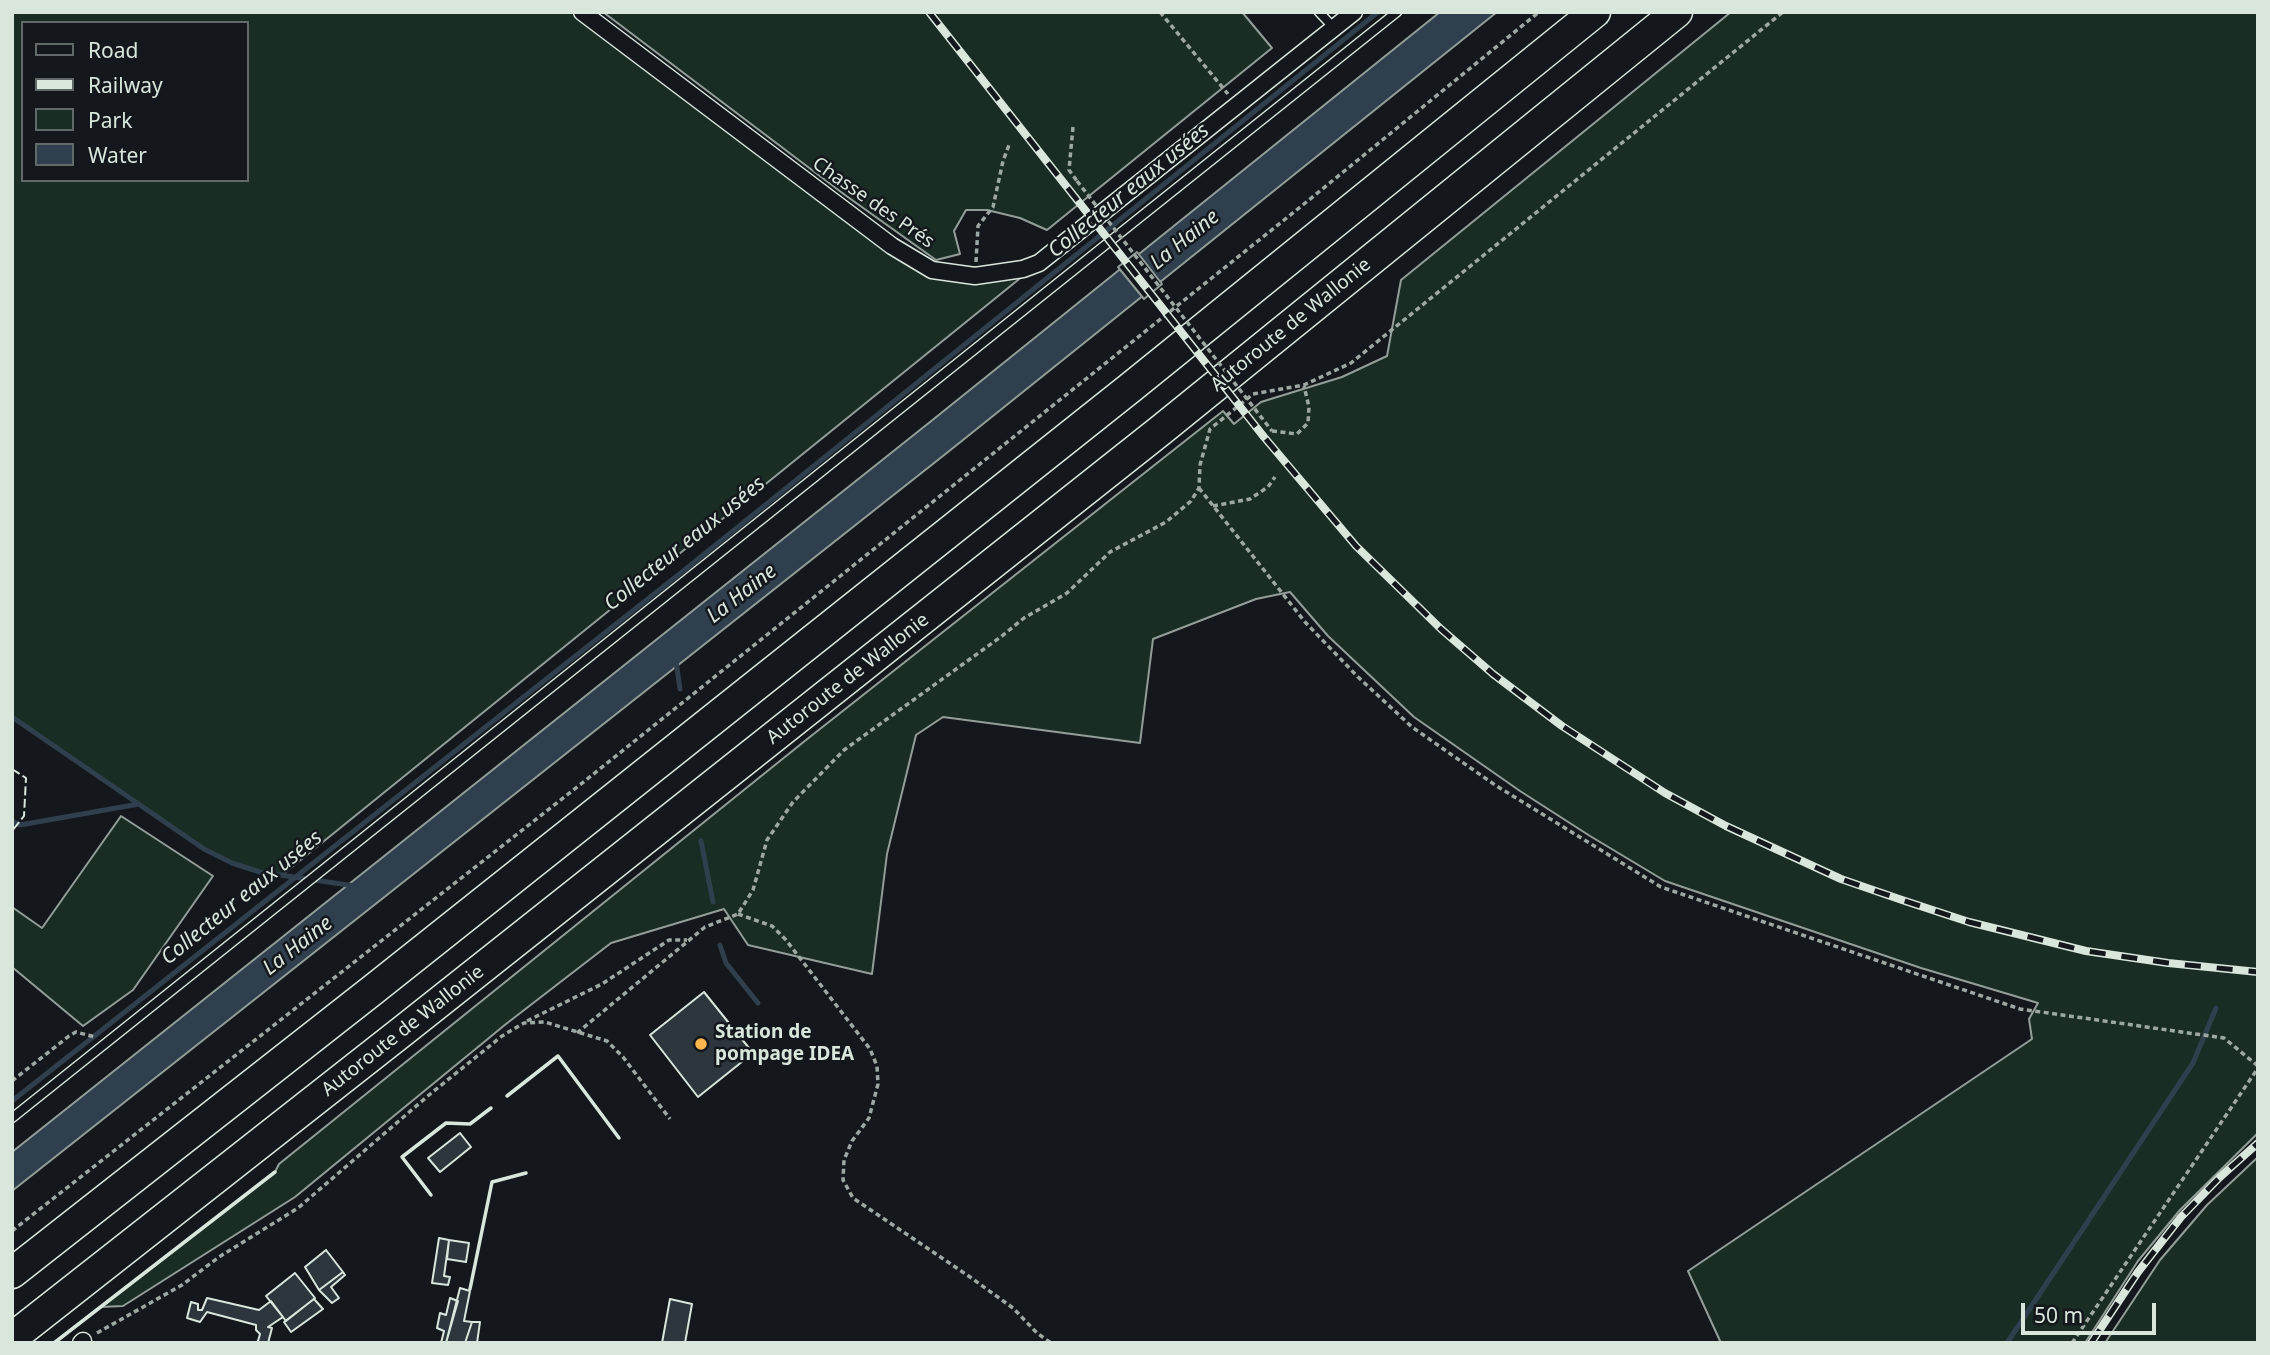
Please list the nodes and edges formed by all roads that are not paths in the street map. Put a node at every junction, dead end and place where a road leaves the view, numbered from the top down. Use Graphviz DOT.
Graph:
graph roads {
  1 [pos="582,12"];
  2 [pos="1319,12"];
  3 [pos="1354,12"];
  4 [pos="1396,12"];
  5 [pos="1595,12"];
  6 [pos="1677,12"];
  7 [pos="1334,28"];
  8 [pos="12,1118"];
  9 [pos="12,1273"];
  10 [pos="12,1338"];
  1 -- 7 [label="street, Chasse des Prés"];
  2 -- 7 [label="lane"];
  3 -- 7 [label="street, Chasse des Prés"];
  4 -- 8 [label="lane"];
  5 -- 9 [label="highway"];
  6 -- 10 [label="highway, Autoroute de Wallonie"];
}
